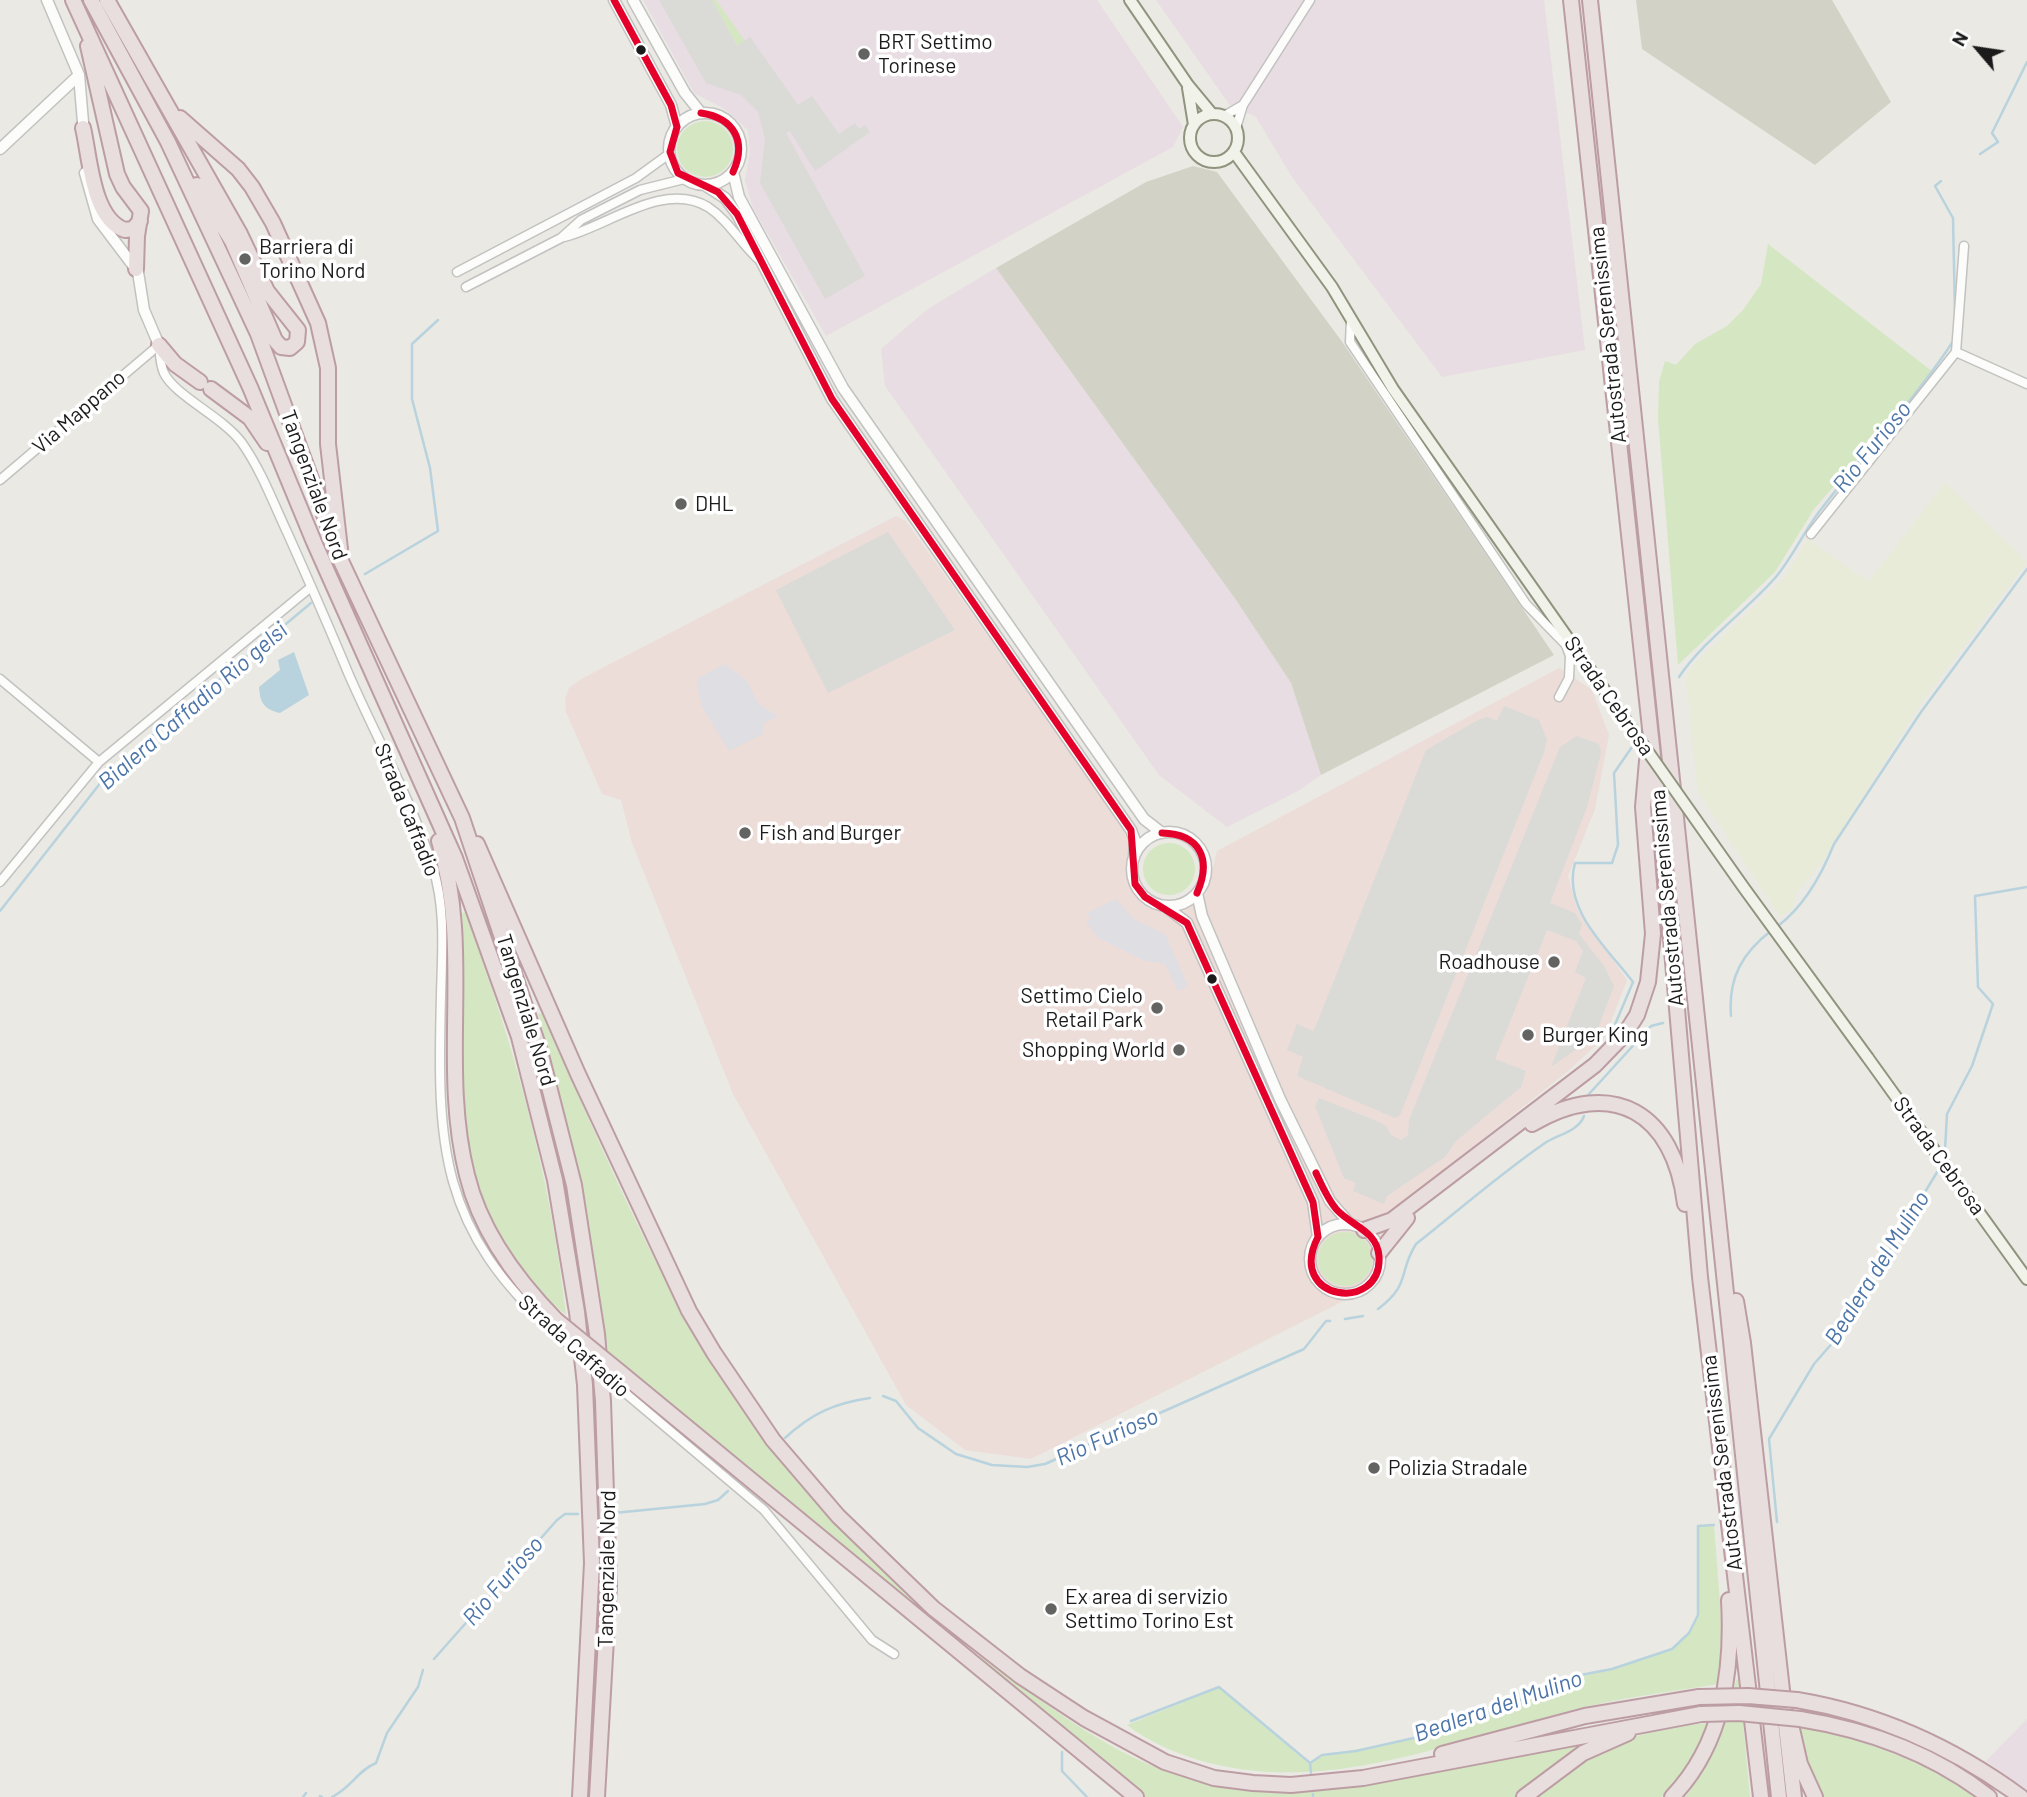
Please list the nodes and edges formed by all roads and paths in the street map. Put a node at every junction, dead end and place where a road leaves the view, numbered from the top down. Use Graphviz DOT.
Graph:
graph roads {
  1 [pos="47,0"];
  2 [pos="73,0"];
  3 [pos="91,0"];
  4 [pos="107,0"];
  5 [pos="614,0"];
  6 [pos="633,0"];
  7 [pos="1130,0"];
  8 [pos="1310,0"];
  9 [pos="1571,0"];
  10 [pos="1590,0"];
  11 [pos="81,17"];
  12 [pos="79,75"];
  13 [pos="1188,85"];
  14 [pos="166,101"];
  15 [pos="1243,105"];
  16 [pos="701,114"];
  17 [pos="1218,115"];
  18 [pos="1194,125"];
  19 [pos="677,127"];
  20 [pos="83,128"];
  21 [pos="1236,128"];
  22 [pos="168,142"];
  23 [pos="0,149"];
  24 [pos="1234,152"];
  25 [pos="669,154"];
  26 [pos="1222,161"];
  27 [pos="733,172"];
  28 [pos="1248,176"];
  29 [pos="684,179"];
  30 [pos="706,186"];
  31 [pos="140,221"];
  32 [pos="561,238"];
  33 [pos="1964,246"];
  34 [pos="757,258"];
  35 [pos="136,269"];
  36 [pos="457,272"];
  37 [pos="467,287"];
  38 [pos="1351,320"];
  39 [pos="159,345"];
  40 [pos="279,346"];
  41 [pos="1956,352"];
  42 [pos="2027,384"];
  43 [pos="290,422"];
  44 [pos="1418,443"];
  45 [pos="1437,451"];
  46 [pos="0,480"];
  47 [pos="1811,534"];
  48 [pos="314,542"];
  49 [pos="341,561"];
  50 [pos="311,587"];
  51 [pos="0,679"];
  52 [pos="1559,697"];
  53 [pos="1650,728"];
  54 [pos="99,762"];
  55 [pos="419,776"];
  56 [pos="462,818"];
  57 [pos="1162,833"];
  58 [pos="1134,858"];
  59 [pos="2,877"];
  60 [pos="1197,893"];
  61 [pos="1165,906"];
  62 [pos="1715,1184"];
  63 [pos="1357,1227"];
  64 [pos="1318,1237"];
  65 [pos="1379,1253"];
  66 [pos="1700,1277"];
  67 [pos="2027,1279"];
  68 [pos="1722,1462"];
  69 [pos="1764,1537"];
  70 [pos="894,1654"];
  71 [pos="1661,1720"];
  72 [pos="1395,1772"];
  73 [pos="580,1797"];
  74 [pos="597,1797"];
  75 [pos="1136,1797"];
  76 [pos="1524,1797"];
  77 [pos="1672,1797"];
  78 [pos="1761,1797"];
  79 [pos="1780,1797"];
  80 [pos="1794,1797"];
  81 [pos="1815,1797"];
  82 [pos="1989,1797"];
  83 [pos="2021,1797"];
  1 -- 12 [label="street, Strada Caffadio"];
  2 -- 11 [label="highway"];
  3 -- 22 [label="highway"];
  4 -- 14 [label="highway"];
  5 -- 19 [label="street"];
  6 -- 16 [label="street"];
  7 -- 13 [label="main road"];
  8 -- 15 [label="street"];
  9 -- 53 [label="highway, Autostrada Serenissima"];
  10 -- 62 [label="highway, Autostrada Serenissima"];
  11 -- 31 [label="highway"];
  11 -- 48 [label="highway, Tangenziale Nord"];
  12 -- 20 [label="street, Strada Caffadio"];
  12 -- 23 [label="street"];
  13 -- 17 [label="main road"];
  13 -- 18 [label="main road"];
  14 -- 40 [label="highway"];
  14 -- 49 [label="highway"];
  15 -- 17 [label="street"];
  15 -- 21 [label="street"];
  16 -- 19 [label="street"];
  16 -- 27 [label="street"];
  17 -- 18 [label="main road"];
  17 -- 21 [label="main road"];
  18 -- 26 [label="main road"];
  19 -- 25 [label="street"];
  20 -- 31 [label="highway"];
  20 -- 35 [label="street, Strada Caffadio"];
  21 -- 24 [label="main road"];
  22 -- 40 [label="highway"];
  22 -- 43 [label="highway, Tangenziale Nord"];
  24 -- 26 [label="main road"];
  24 -- 28 [label="main road, Strada Cebrosa"];
  25 -- 29 [label="street"];
  25 -- 36 [label="street"];
  26 -- 28 [label="main road, Strada Cebrosa"];
  27 -- 30 [label="street"];
  27 -- 57 [label="street"];
  28 -- 38 [label="main road, Strada Cebrosa"];
  29 -- 30 [label="street"];
  29 -- 32 [label="street"];
  30 -- 34 [label="street"];
  31 -- 35 [label="highway"];
  32 -- 34 [label="street"];
  32 -- 37 [label="street"];
  33 -- 41 [label="street"];
  34 -- 58 [label="street"];
  35 -- 39 [label="street, Strada Caffadio"];
  38 -- 44 [label="street"];
  38 -- 45 [label="main road, Strada Cebrosa"];
  39 -- 46 [label="street, Via Mappano"];
  39 -- 48 [label="highway"];
  39 -- 50 [label="street, Strada Caffadio"];
  40 -- 43 [label="highway"];
  41 -- 42 [label="street"];
  41 -- 47 [label="street"];
  43 -- 49 [label="highway, Tangenziale Nord"];
  44 -- 45 [label="street"];
  44 -- 52 [label="street"];
  45 -- 67 [label="main road, Strada Cebrosa, bridge"];
  48 -- 55 [label="highway, Tangenziale Nord"];
  49 -- 56 [label="highway, Tangenziale Nord"];
  50 -- 54 [label="street"];
  50 -- 70 [label="street, Strada Caffadio, bridge"];
  51 -- 54 [label="street"];
  53 -- 63 [label="highway"];
  53 -- 66 [label="highway, Autostrada Serenissima"];
  54 -- 59 [label="street"];
  55 -- 73 [label="highway, Tangenziale Nord"];
  55 -- 75 [label="highway, bridge"];
  56 -- 72 [label="highway"];
  56 -- 74 [label="highway, Tangenziale Nord"];
  57 -- 58 [label="street"];
  57 -- 60 [label="street"];
  58 -- 61 [label="street"];
  60 -- 61 [label="street"];
  60 -- 63 [label="street"];
  61 -- 64 [label="street"];
  62 -- 69 [label="highway"];
  62 -- 79 [label="highway, Autostrada Serenissima"];
  63 -- 64 [label="street"];
  63 -- 65 [label="street"];
  64 -- 65 [label="street"];
  65 -- 66 [label="highway"];
  66 -- 68 [label="highway, Autostrada Serenissima"];
  68 -- 77 [label="highway"];
  68 -- 78 [label="highway, Autostrada Serenissima"];
  69 -- 80 [label="highway"];
  69 -- 81 [label="highway"];
  71 -- 72 [label="highway"];
  71 -- 76 [label="highway"];
  71 -- 82 [label="highway, bridge"];
  72 -- 83 [label="highway, bridge"];
}
